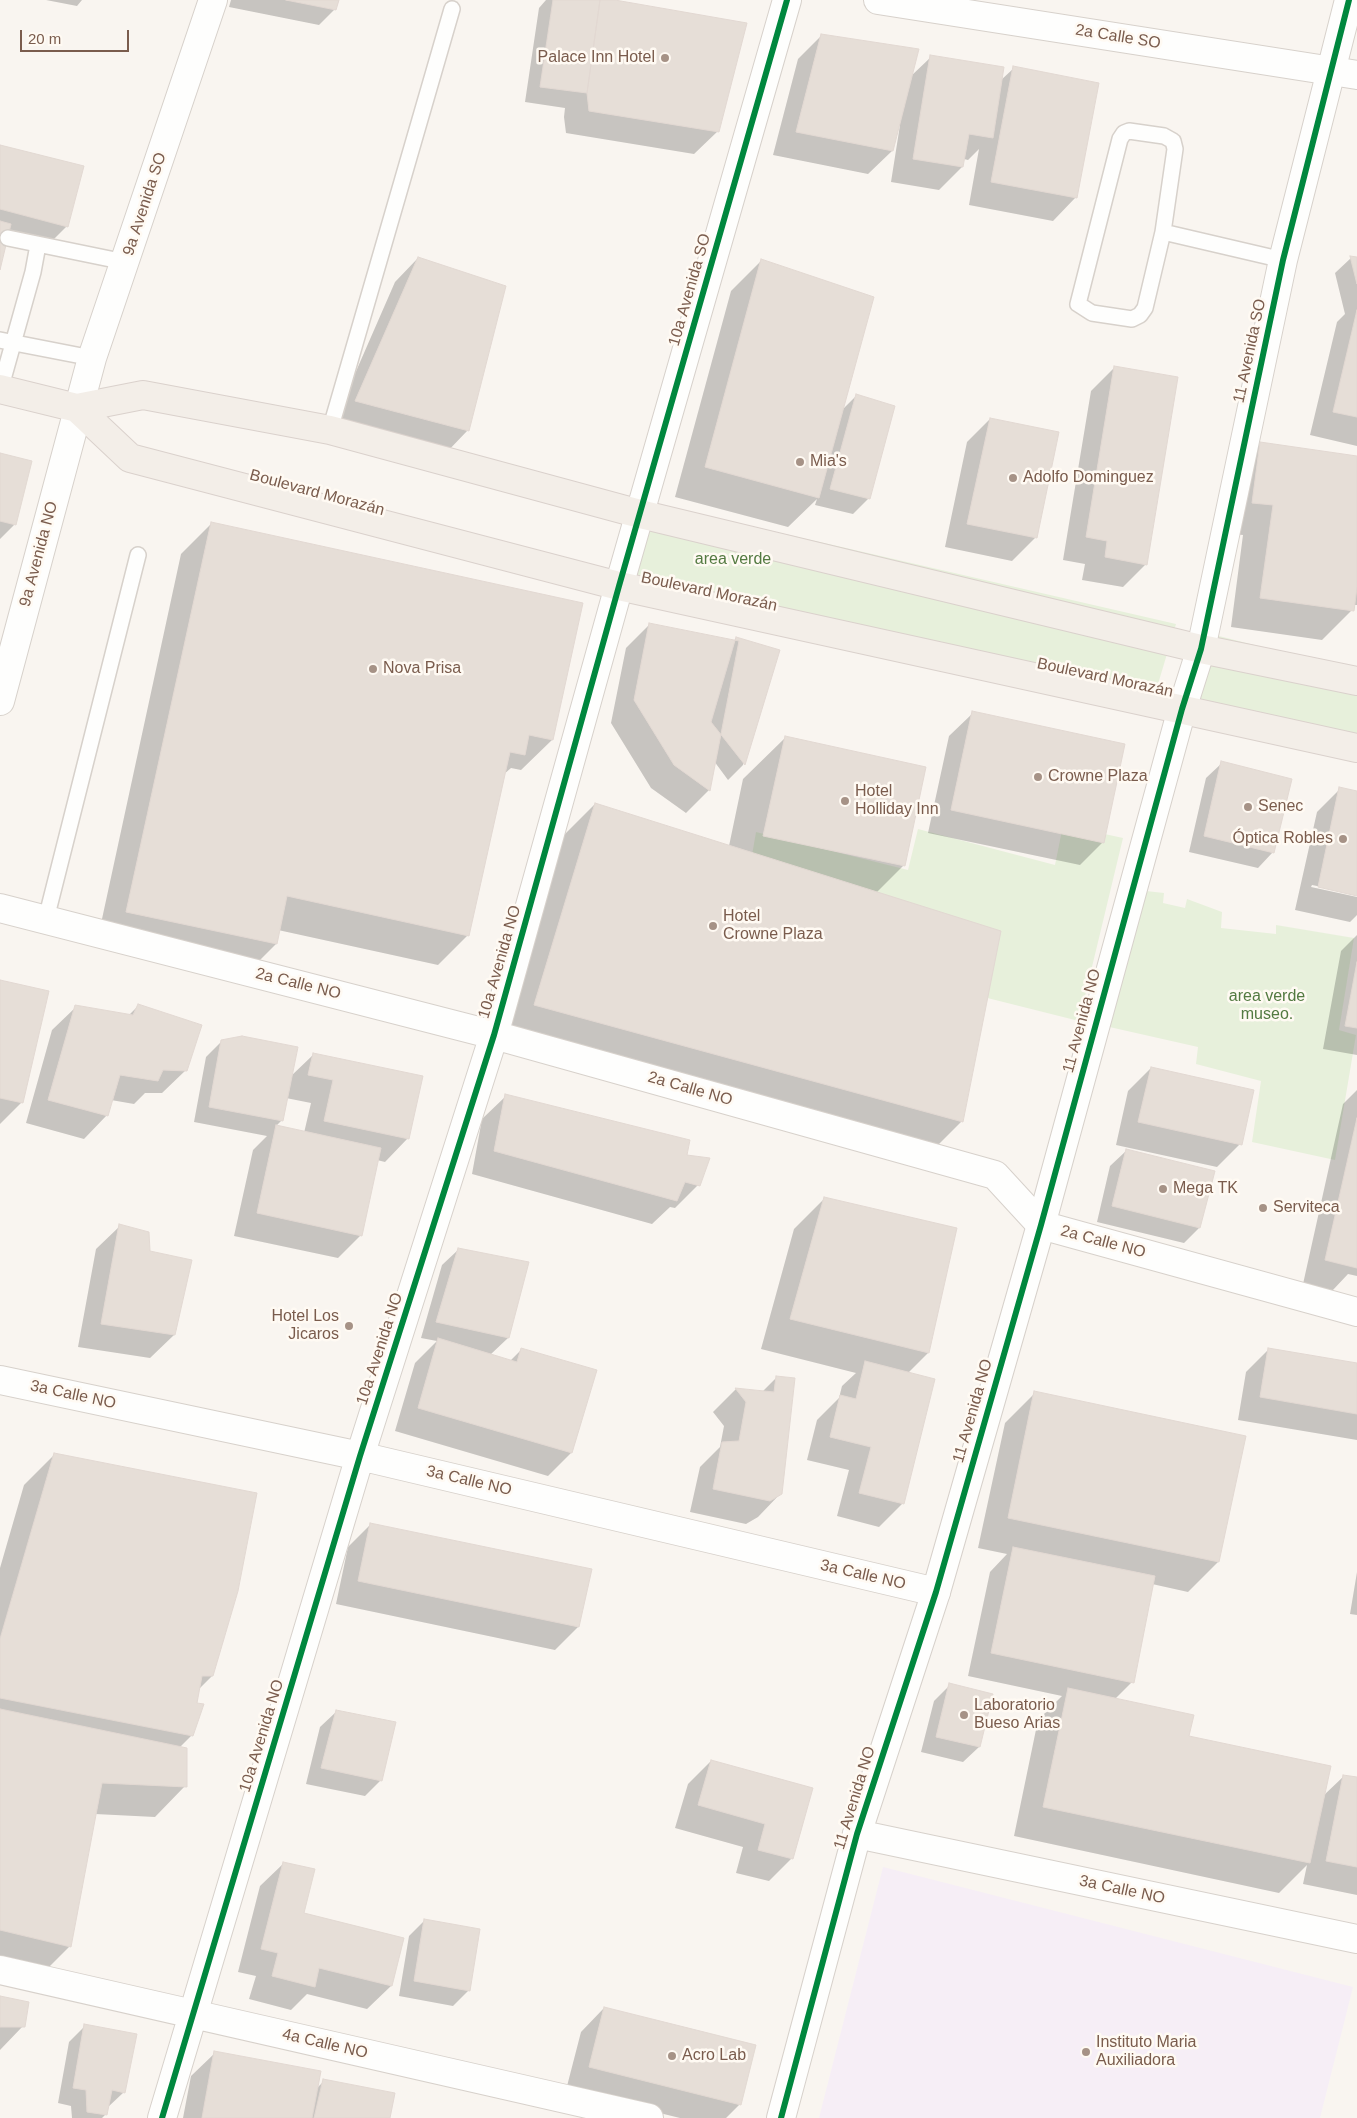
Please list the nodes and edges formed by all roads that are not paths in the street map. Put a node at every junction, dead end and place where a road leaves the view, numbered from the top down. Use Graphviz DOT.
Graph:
graph roads {
  1 [pos="213,0"];
  2 [pos="787,0"];
  3 [pos="878,0"];
  4 [pos="1348,0"];
  5 [pos="452,9"];
  6 [pos="1331,70"];
  7 [pos="1357,75"];
  8 [pos="1163,232"];
  9 [pos="8,238"];
  10 [pos="38,246"];
  11 [pos="1283,260"];
  12 [pos="126,262"];
  13 [pos="6,341"];
  14 [pos="92,358"];
  15 [pos="0,390"];
  16 [pos="77,408"];
  17 [pos="330,430"];
  18 [pos="640,514"];
  19 [pos="138,555"];
  20 [pos="619,586"];
  21 [pos="1201,649"];
  22 [pos="1357,681"];
  23 [pos="0,701"];
  24 [pos="1182,709"];
  25 [pos="1357,748"];
  26 [pos="0,908"];
  27 [pos="46,919"];
  28 [pos="494,1035"];
  29 [pos="1041,1225"];
  30 [pos="1357,1312"];
  31 [pos="0,1380"];
  32 [pos="360,1456"];
  33 [pos="936,1592"];
  34 [pos="858,1834"];
  35 [pos="1357,1939"];
  36 [pos="0,1970"];
  37 [pos="193,2014"];
  38 [pos="162,2118"];
  39 [pos="650,2118"];
  40 [pos="781,2118"];
  1 -- 12 [label="street, 9a Avenida SO"];
  2 -- 18 [label="street, 10a Avenida SO"];
  3 -- 6 [label="street, 2a Calle SO"];
  4 -- 6 [label="street, 11 Avenida SO"];
  5 -- 17 [label="lane"];
  6 -- 7 [label="street, 2a Calle SO"];
  6 -- 11 [label="street, 11 Avenida SO"];
  8 -- 8 [label="lane"];
  8 -- 11 [label="lane"];
  9 -- 10 [label="lane"];
  10 -- 12 [label="lane"];
  10 -- 13 [label="lane"];
  11 -- 21 [label="street, 11 Avenida SO"];
  12 -- 14 [label="street, 9a Avenida SO"];
  13 -- 14 [label="lane"];
  13 -- 15 [label="lane"];
  14 -- 16 [label="street, 9a Avenida SO"];
  15 -- 16 [label="main road"];
  16 -- 17 [label="main road"];
  16 -- 20 [label="main road, Boulevard Morazán"];
  16 -- 23 [label="street, 9a Avenida NO"];
  17 -- 18 [label="main road"];
  18 -- 20 [label="street, 10a Avenida SO"];
  18 -- 21 [label="main road"];
  19 -- 27 [label="lane"];
  20 -- 24 [label="main road, Boulevard Morazán"];
  20 -- 28 [label="street, 10a Avenida NO"];
  21 -- 22 [label="main road"];
  21 -- 24 [label="street, 11 Avenida SO"];
  24 -- 25 [label="main road, Boulevard Morazán"];
  24 -- 29 [label="street, 11 Avenida NO"];
  26 -- 27 [label="street, 2a Calle NO"];
  27 -- 28 [label="street, 2a Calle NO"];
  28 -- 29 [label="street, 2a Calle NO"];
  28 -- 32 [label="street, 10a Avenida NO"];
  29 -- 30 [label="street, 2a Calle NO"];
  29 -- 33 [label="street, 11 Avenida NO"];
  31 -- 32 [label="street, 3a Calle NO"];
  32 -- 33 [label="street, 3a Calle NO"];
  32 -- 37 [label="street, 10a Avenida NO"];
  33 -- 34 [label="street, 11 Avenida NO"];
  34 -- 35 [label="street, 3a Calle NO"];
  34 -- 40 [label="street, 11 Avenida NO"];
  36 -- 37 [label="street, 4a Calle NO"];
  37 -- 38 [label="street, 10a Avenida NO"];
  37 -- 39 [label="street, 4a Calle NO"];
}
